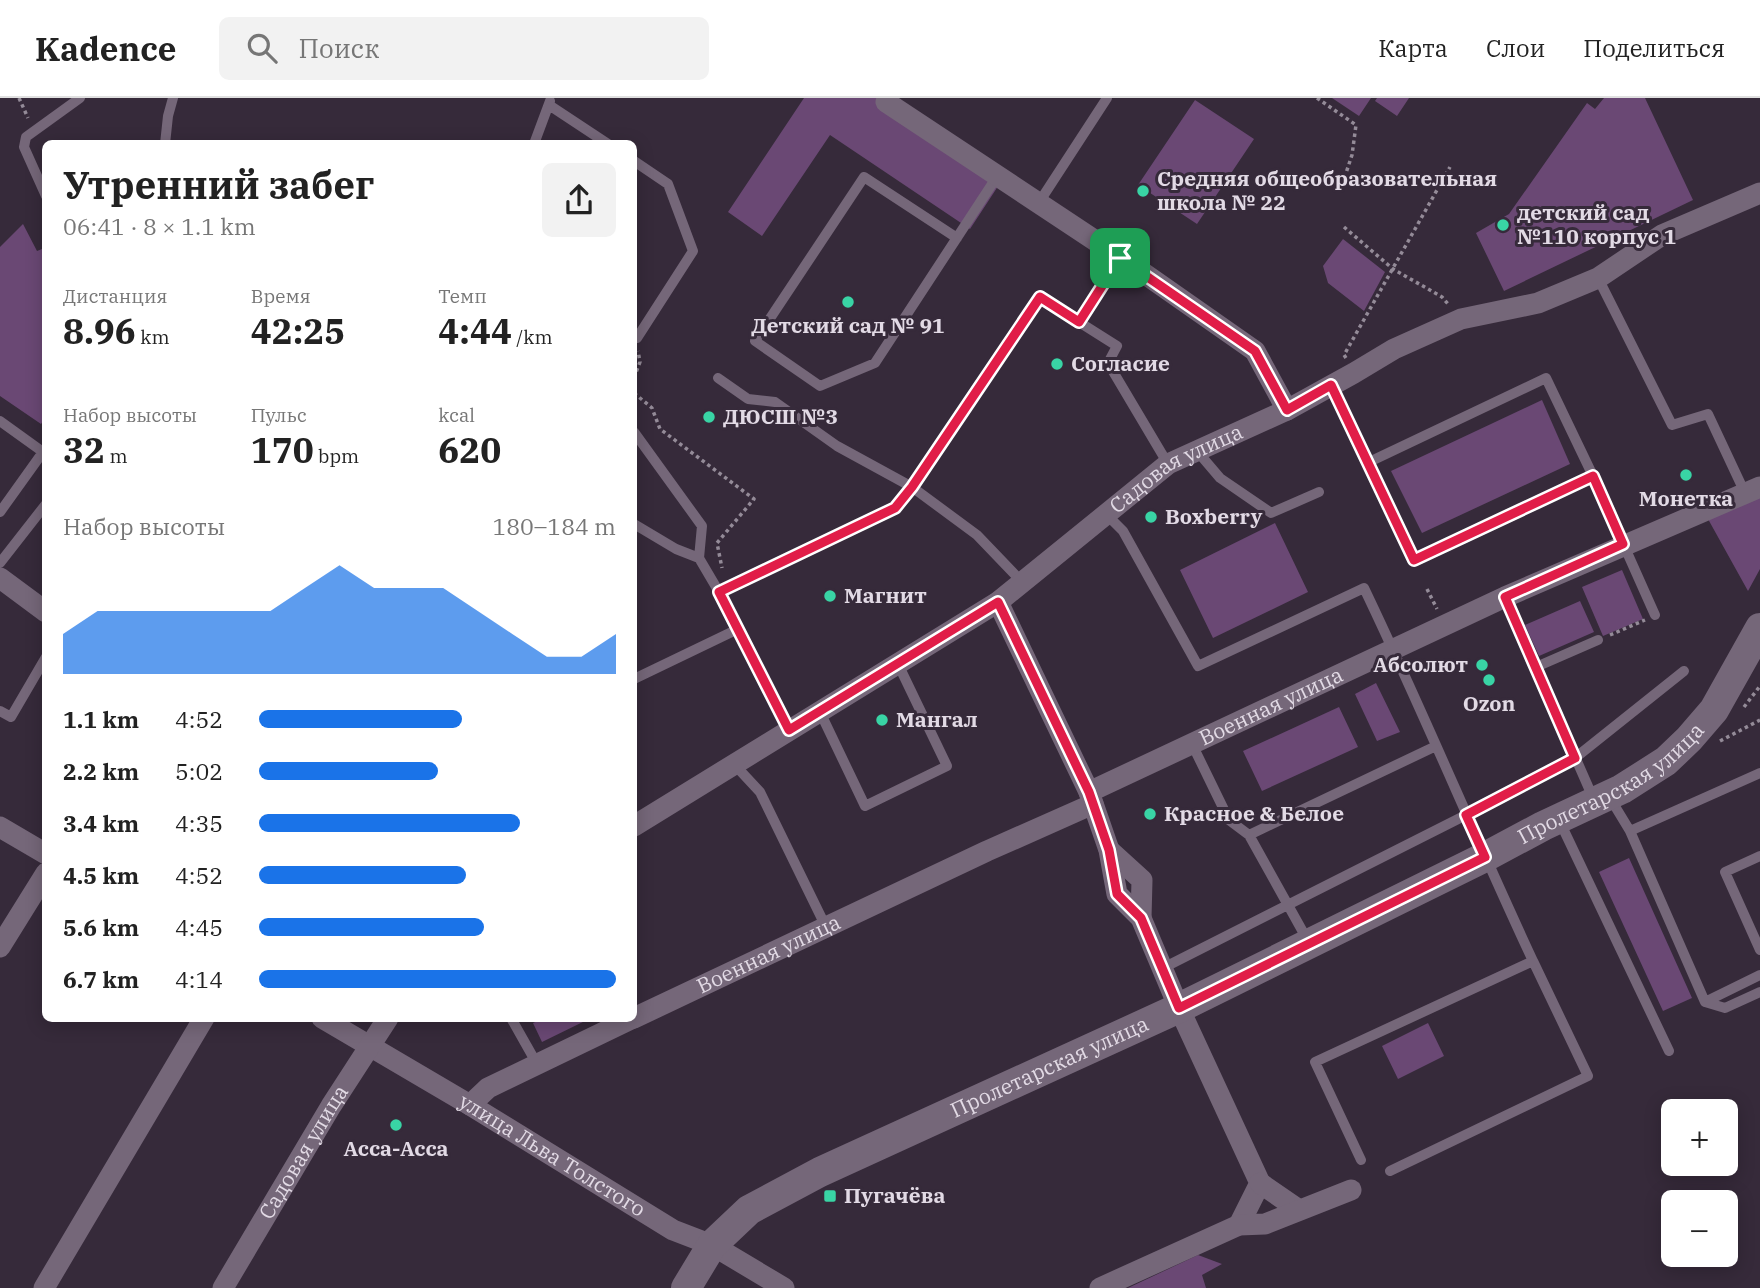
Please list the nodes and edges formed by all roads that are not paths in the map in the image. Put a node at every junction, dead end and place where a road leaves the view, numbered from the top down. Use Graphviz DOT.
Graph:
graph roads {
  1 [pos="80,98"];
  2 [pos="173,98"];
  3 [pos="1107,98"];
  4 [pos="887,100"];
  5 [pos="550,101"];
  6 [pos="165,140"];
  7 [pos="535,140"];
  8 [pos="603,140"];
  9 [pos="637,163"];
  10 [pos="998,175"];
  11 [pos="42,187"];
  12 [pos="1760,192"];
  13 [pos="1038,204"];
  14 [pos="957,238"];
  15 [pos="1120,258"];
  16 [pos="1598,278"];
  17 [pos="1079,322"];
  18 [pos="637,334"];
  19 [pos="718,378"];
  20 [pos="1331,385"];
  21 [pos="1287,410"];
  22 [pos="0,421"];
  23 [pos="637,436"];
  24 [pos="42,451"];
  25 [pos="1197,451"];
  26 [pos="42,453"];
  27 [pos="1367,463"];
  28 [pos="1168,464"];
  29 [pos="1593,476"];
  30 [pos="912,487"];
  31 [pos="1752,490"];
  32 [pos="1319,492"];
  33 [pos="42,509"];
  34 [pos="0,512"];
  35 [pos="1106,514"];
  36 [pos="637,526"];
  37 [pos="1623,544"];
  38 [pos="699,558"];
  39 [pos="0,563"];
  40 [pos="0,578"];
  41 [pos="1022,582"];
  42 [pos="723,590"];
  43 [pos="1505,597"];
  44 [pos="998,602"];
  45 [pos="42,609"];
  46 [pos="1655,615"];
  47 [pos="1760,628"];
  48 [pos="738,629"];
  49 [pos="1598,640"];
  50 [pos="1393,648"];
  51 [pos="42,664"];
  52 [pos="898,664"];
  53 [pos="1536,667"];
  54 [pos="1684,671"];
  55 [pos="637,678"];
  56 [pos="0,711"];
  57 [pos="820,712"];
  58 [pos="789,730"];
  59 [pos="1192,744"];
  60 [pos="1436,746"];
  61 [pos="1575,758"];
  62 [pos="734,764"];
  63 [pos="1760,773"];
  64 [pos="1091,798"];
  65 [pos="1602,799"];
  66 [pos="1466,815"];
  67 [pos="1558,818"];
  68 [pos="637,824"];
  69 [pos="0,827"];
  70 [pos="1630,831"];
  71 [pos="1249,835"];
  72 [pos="42,852"];
  73 [pos="1760,856"];
  74 [pos="1485,857"];
  75 [pos="42,879"];
  76 [pos="1287,904"];
  77 [pos="826,927"];
  78 [pos="1309,943"];
  79 [pos="0,947"];
  80 [pos="1760,950"];
  81 [pos="1532,961"];
  82 [pos="1163,968"];
  83 [pos="1760,975"];
  84 [pos="1760,992"];
  85 [pos="1705,1002"];
  86 [pos="1179,1008"];
  87 [pos="637,1016"];
  88 [pos="202,1022"];
  89 [pos="329,1022"];
  90 [pos="386,1022"];
  91 [pos="513,1022"];
  92 [pos="625,1022"];
  93 [pos="370,1047"];
  94 [pos="1669,1051"];
  95 [pos="537,1064"];
  96 [pos="470,1105"];
  97 [pos="1362,1160"];
  98 [pos="1390,1171"];
  99 [pos="1260,1183"];
  100 [pos="1351,1190"];
  101 [pos="1299,1210"];
  102 [pos="1239,1225"];
  103 [pos="712,1245"];
  104 [pos="44,1288"];
  105 [pos="223,1288"];
  106 [pos="686,1288"];
  107 [pos="784,1288"];
  108 [pos="1100,1288"];
  1 -- 11 [label="lane"];
  2 -- 6 [label="lane"];
  3 -- 13 [label="lane"];
  4 -- 10 [label="street"];
  5 -- 7 [label="lane"];
  5 -- 8 [label="lane"];
  9 -- 18 [label="lane"];
  10 -- 13 [label="street"];
  10 -- 14 [label="lane"];
  12 -- 16 [label="street, Садовая улица"];
  13 -- 15 [label="street"];
  14 -- 14 [label="lane"];
  15 -- 17 [label="lane"];
  15 -- 21 [label="street"];
  16 -- 20 [label="street, Садовая улица"];
  16 -- 31 [label="lane"];
  17 -- 28 [label="lane"];
  17 -- 30 [label="lane"];
  19 -- 30 [label="lane"];
  20 -- 21 [label="street, Садовая улица"];
  20 -- 27 [label="lane"];
  21 -- 25 [label="street, Садовая улица"];
  22 -- 24 [label="lane"];
  23 -- 38 [label="lane"];
  25 -- 28 [label="street, Садовая улица"];
  25 -- 32 [label="lane"];
  26 -- 34 [label="lane"];
  27 -- 29 [label="lane"];
  27 -- 29 [label="lane"];
  28 -- 35 [label="street, Садовая улица"];
  29 -- 37 [label="lane"];
  30 -- 41 [label="lane"];
  30 -- 42 [label="lane"];
  31 -- 37 [label="street, Военная улица"];
  33 -- 39 [label="lane"];
  35 -- 41 [label="street, Садовая улица"];
  35 -- 50 [label="lane"];
  36 -- 38 [label="lane"];
  37 -- 43 [label="street, Военная улица"];
  37 -- 46 [label="lane"];
  38 -- 42 [label="lane"];
  40 -- 45 [label="street"];
  41 -- 44 [label="street, Садовая улица"];
  42 -- 48 [label="lane"];
  43 -- 50 [label="street, Военная улица"];
  43 -- 53 [label="lane"];
  44 -- 52 [label="street, Садовая улица"];
  44 -- 64 [label="street"];
  47 -- 65 [label="street, Пролетарская улица"];
  48 -- 55 [label="lane"];
  48 -- 58 [label="lane"];
  49 -- 53 [label="lane"];
  50 -- 59 [label="street, Военная улица"];
  50 -- 60 [label="lane"];
  51 -- 56 [label="lane"];
  52 -- 57 [label="street, Садовая улица"];
  52 -- 57 [label="lane"];
  53 -- 61 [label="lane"];
  54 -- 61 [label="lane"];
  57 -- 58 [label="street, Садовая улица"];
  58 -- 62 [label="street, Садовая улица"];
  59 -- 64 [label="street, Военная улица"];
  59 -- 71 [label="lane"];
  60 -- 66 [label="lane"];
  60 -- 71 [label="lane"];
  61 -- 65 [label="lane"];
  61 -- 66 [label="lane"];
  62 -- 68 [label="street, Садовая улица"];
  62 -- 77 [label="lane"];
  63 -- 70 [label="lane"];
  64 -- 77 [label="street, Военная улица"];
  64 -- 82 [label="street"];
  65 -- 67 [label="street, Пролетарская улица"];
  65 -- 70 [label="lane"];
  66 -- 74 [label="lane"];
  66 -- 76 [label="lane"];
  67 -- 74 [label="street, Пролетарская улица"];
  67 -- 94 [label="lane"];
  69 -- 72 [label="street"];
  70 -- 85 [label="lane"];
  71 -- 76 [label="lane"];
  73 -- 80 [label="lane"];
  74 -- 78 [label="street, Пролетарская улица"];
  74 -- 81 [label="lane"];
  75 -- 79 [label="street"];
  76 -- 78 [label="lane"];
  76 -- 82 [label="lane"];
  77 -- 87 [label="street, Военная улица"];
  78 -- 86 [label="street, Пролетарская улица"];
  81 -- 97 [label="lane"];
  81 -- 98 [label="lane"];
  82 -- 86 [label="street"];
  83 -- 85 [label="lane"];
  84 -- 85 [label="lane"];
  86 -- 99 [label="street"];
  86 -- 103 [label="street, Пролетарская улица"];
  88 -- 104 [label="street"];
  89 -- 93 [label="street, улица Льва Толстого"];
  90 -- 93 [label="street, Садовая улица"];
  91 -- 95 [label="lane"];
  92 -- 95 [label="street, Военная улица"];
  93 -- 96 [label="street, улица Льва Толстого"];
  93 -- 105 [label="street, Садовая улица"];
  95 -- 96 [label="street, Военная улица"];
  96 -- 103 [label="street, улица Льва Толстого"];
  99 -- 101 [label="street"];
  99 -- 102 [label="street"];
  100 -- 101 [label="street"];
  101 -- 102 [label="street"];
  102 -- 108 [label="street"];
  103 -- 106 [label="street, Пролетарская улица"];
  103 -- 107 [label="street, улица Льва Толстого"];
}
